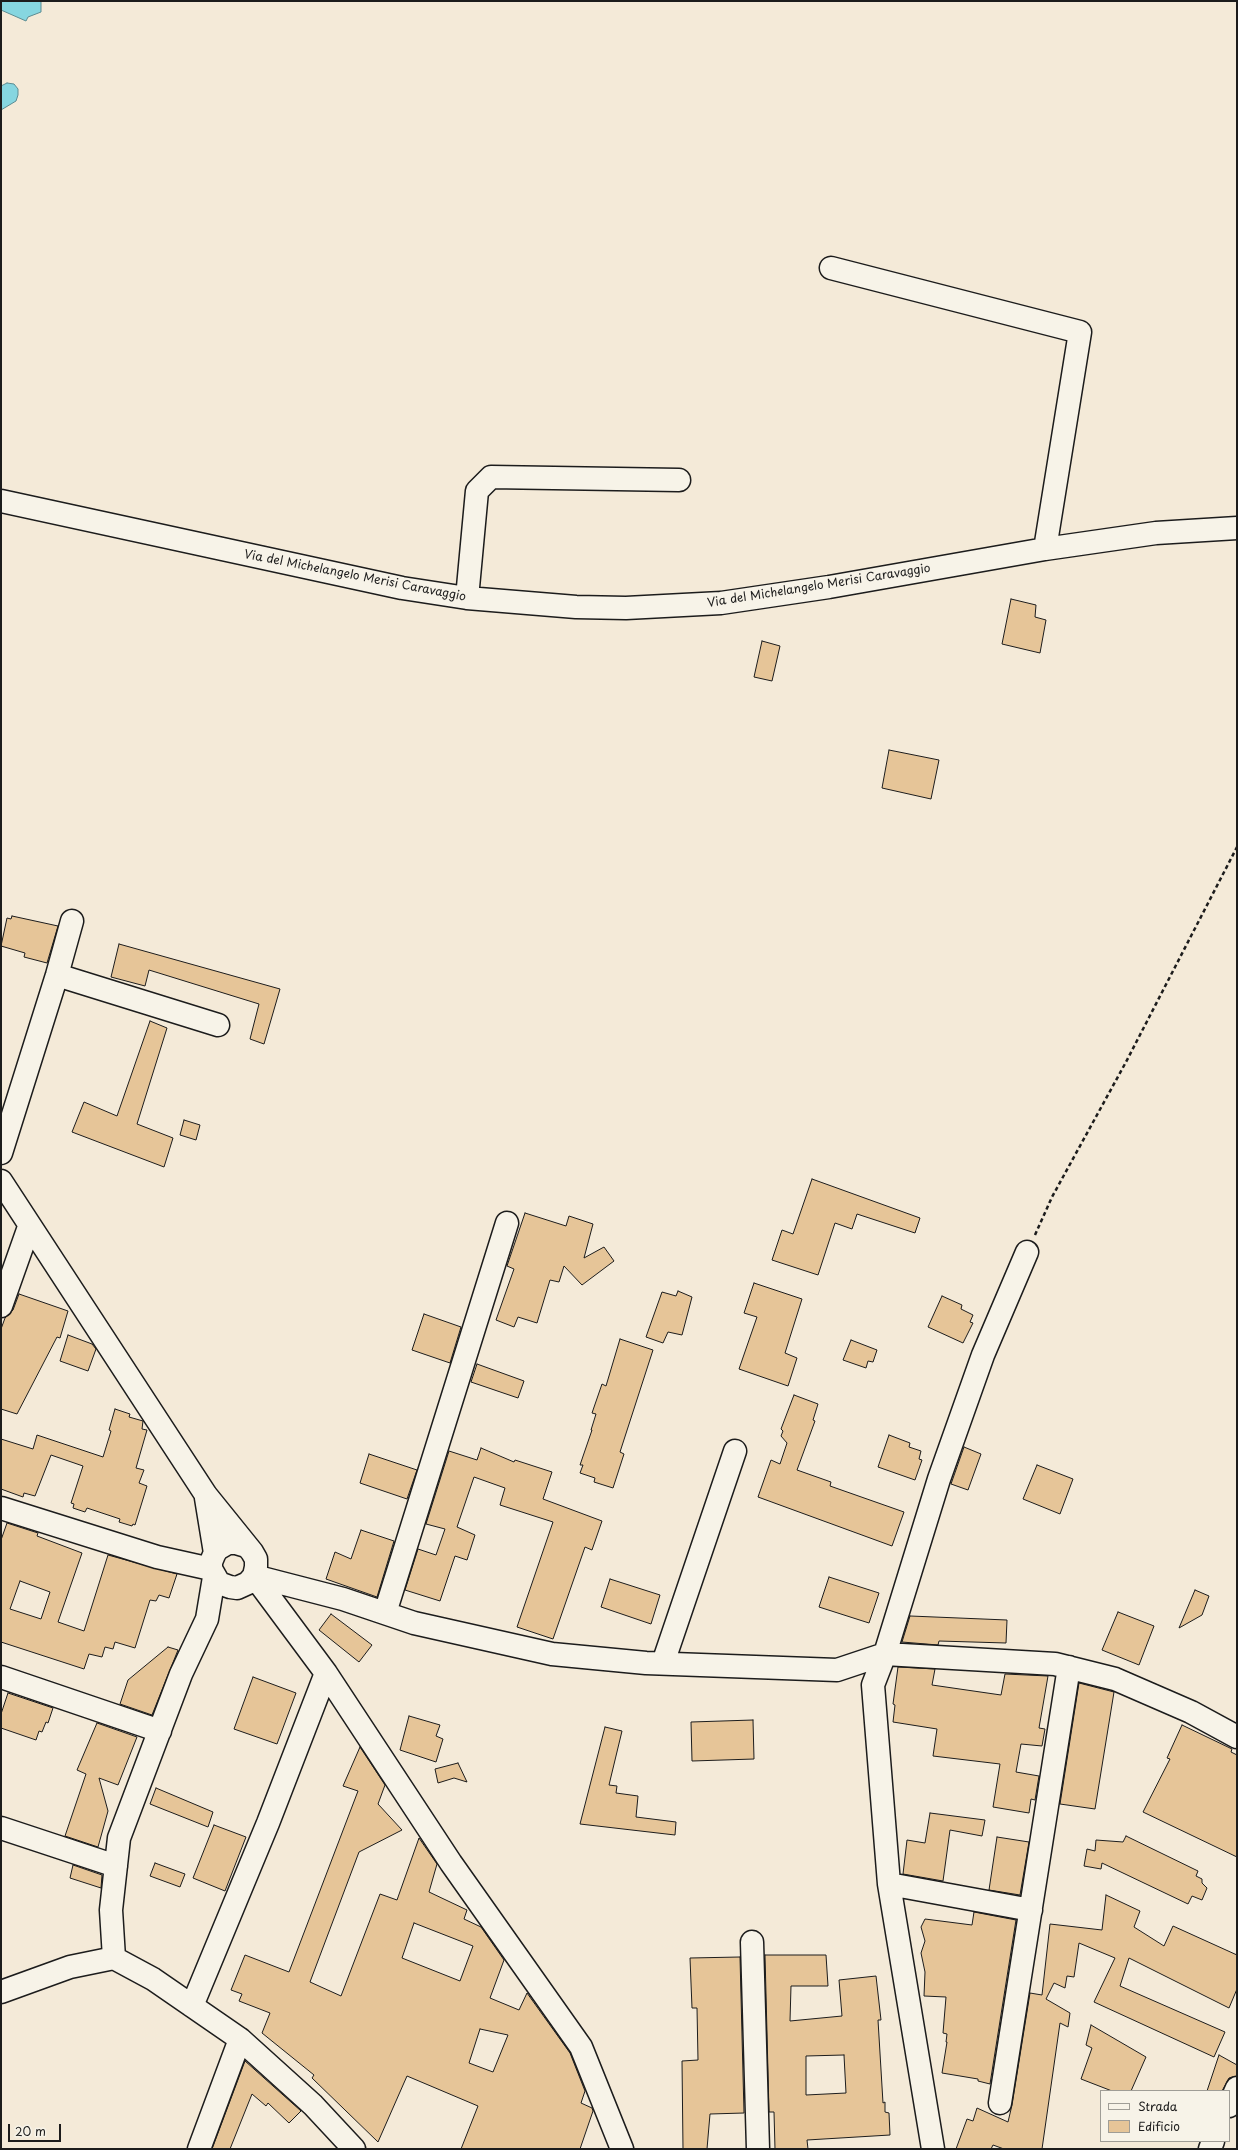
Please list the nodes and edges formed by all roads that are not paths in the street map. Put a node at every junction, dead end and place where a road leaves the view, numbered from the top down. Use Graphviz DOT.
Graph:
graph roads {
  1 [pos="831,268"];
  2 [pos="679,480"];
  3 [pos="1,501"];
  4 [pos="1237,528"];
  5 [pos="1045,549"];
  6 [pos="467,598"];
  7 [pos="72,921"];
  8 [pos="57,975"];
  9 [pos="218,1025"];
  10 [pos="1,1153"];
  11 [pos="1,1181"];
  12 [pos="507,1223"];
  13 [pos="29,1227"];
  14 [pos="1027,1252"];
  15 [pos="1,1306"];
  16 [pos="735,1451"];
  17 [pos="206,1495"];
  18 [pos="1,1508"];
  19 [pos="246,1546"];
  20 [pos="213,1566"];
  21 [pos="246,1582"];
  22 [pos="385,1613"];
  23 [pos="207,1619"];
  24 [pos="885,1654"];
  25 [pos="663,1663"];
  26 [pos="1069,1667"];
  27 [pos="326,1674"];
  28 [pos="1,1677"];
  29 [pos="160,1731"];
  30 [pos="1237,1737"];
  31 [pos="1,1828"];
  32 [pos="116,1866"];
  33 [pos="889,1884"];
  34 [pos="1031,1910"];
  35 [pos="752,1942"];
  36 [pos="114,1958"];
  37 [pos="1,1992"];
  38 [pos="192,2006"];
  39 [pos="240,2039"];
  40 [pos="1237,2088"];
  41 [pos="1000,2103"];
  42 [pos="1230,2104"];
  43 [pos="199,2149"];
  44 [pos="354,2149"];
  45 [pos="622,2149"];
  46 [pos="758,2149"];
  47 [pos="933,2149"];
  1 -- 5 [label="street"];
  2 -- 6 [label="street"];
  3 -- 6 [label="street, Via del Michelangelo Merisi Caravaggio"];
  4 -- 5 [label="street, Via del Michelangelo Merisi Caravaggio"];
  5 -- 6 [label="street, Via del Michelangelo Merisi Caravaggio"];
  7 -- 8 [label="street"];
  8 -- 9 [label="street"];
  8 -- 10 [label="street"];
  11 -- 13 [label="street"];
  12 -- 22 [label="street"];
  13 -- 15 [label="street"];
  13 -- 17 [label="street"];
  14 -- 24 [label="street"];
  16 -- 25 [label="street"];
  17 -- 19 [label="street"];
  17 -- 20 [label="street"];
  18 -- 20 [label="street"];
  19 -- 20 [label="street"];
  19 -- 21 [label="street"];
  20 -- 21 [label="street"];
  20 -- 23 [label="street"];
  21 -- 22 [label="street"];
  21 -- 23 [label="street"];
  21 -- 27 [label="street"];
  22 -- 25 [label="street"];
  23 -- 29 [label="street"];
  24 -- 25 [label="street"];
  24 -- 26 [label="street"];
  24 -- 33 [label="street"];
  26 -- 30 [label="street"];
  26 -- 34 [label="street"];
  27 -- 38 [label="street"];
  27 -- 45 [label="street"];
  28 -- 29 [label="street"];
  29 -- 32 [label="street"];
  31 -- 32 [label="street"];
  32 -- 36 [label="street"];
  33 -- 34 [label="street"];
  33 -- 47 [label="street"];
  34 -- 41 [label="street"];
  35 -- 46 [label="street"];
  36 -- 37 [label="street"];
  36 -- 38 [label="street"];
  38 -- 39 [label="street"];
  39 -- 43 [label="street"];
  39 -- 44 [label="street"];
  40 -- 42 [label="street"];
}
